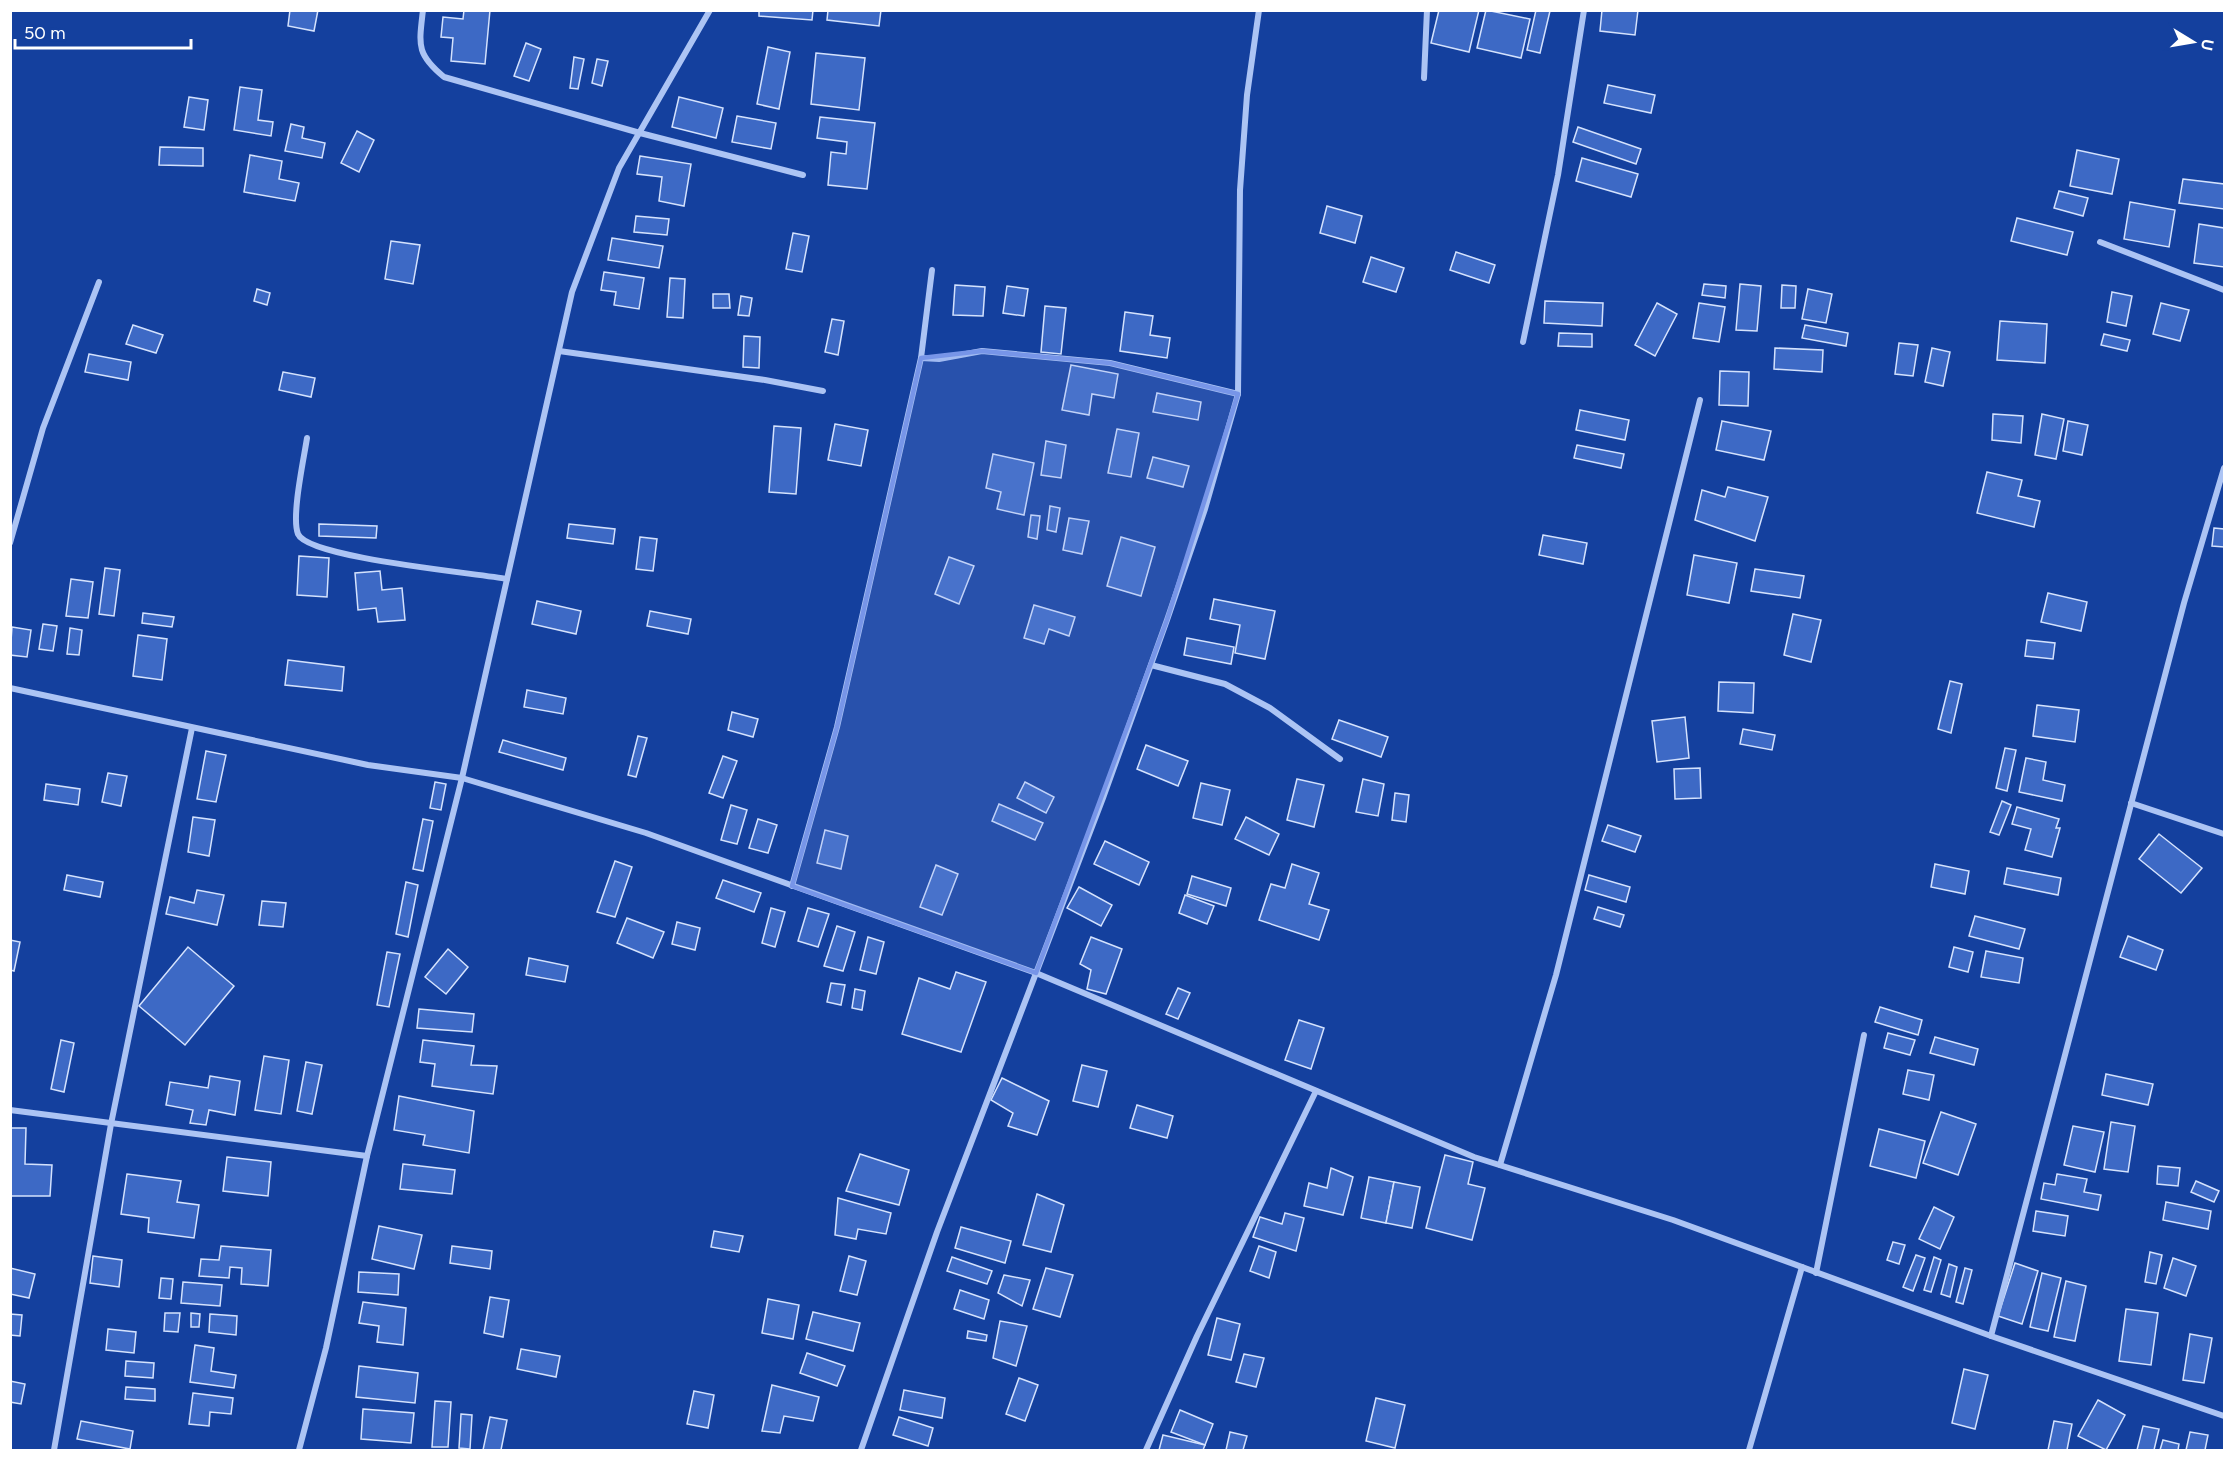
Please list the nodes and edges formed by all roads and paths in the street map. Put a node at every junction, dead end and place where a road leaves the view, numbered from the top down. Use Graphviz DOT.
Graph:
graph roads {
  1 [pos="423,10"];
  2 [pos="710,10"];
  3 [pos="1259,10"];
  4 [pos="1427,10"];
  5 [pos="1584,10"];
  6 [pos="1424,78"];
  7 [pos="640,133"];
  8 [pos="803,175"];
  9 [pos="2100,242"];
  10 [pos="932,270"];
  11 [pos="99,282"];
  12 [pos="2224,290"];
  13 [pos="1523,342"];
  14 [pos="559,351"];
  15 [pos="921,358"];
  16 [pos="823,391"];
  17 [pos="1238,394"];
  18 [pos="1700,400"];
  19 [pos="307,438"];
  20 [pos="2224,468"];
  21 [pos="10,543"];
  22 [pos="507,579"];
  23 [pos="1151,665"];
  24 [pos="10,688"];
  25 [pos="192,728"];
  26 [pos="1340,759"];
  27 [pos="462,778"];
  28 [pos="2131,803"];
  29 [pos="2224,834"];
  30 [pos="792,886"];
  31 [pos="1036,973"];
  32 [pos="1864,1035"];
  33 [pos="1316,1091"];
  34 [pos="10,1110"];
  35 [pos="111,1124"];
  36 [pos="367,1156"];
  37 [pos="1500,1165"];
  38 [pos="1802,1268"];
  39 [pos="1816,1273"];
  40 [pos="1991,1336"];
  41 [pos="2224,1416"];
  42 [pos="54,1450"];
  43 [pos="299,1450"];
  44 [pos="861,1450"];
  45 [pos="1146,1450"];
  46 [pos="1749,1450"];
  1 -- 7 [label="street"];
  2 -- 7 [label="street"];
  3 -- 17 [label="street"];
  4 -- 6 [label="street"];
  5 -- 13 [label="street"];
  7 -- 8 [label="street"];
  7 -- 14 [label="street"];
  9 -- 12 [label="street"];
  10 -- 15 [label="street"];
  11 -- 21 [label="street"];
  14 -- 16 [label="street"];
  14 -- 22 [label="street"];
  15 -- 17 [label="street"];
  15 -- 30 [label="street"];
  17 -- 23 [label="street"];
  18 -- 37 [label="street"];
  19 -- 22 [label="street"];
  20 -- 28 [label="street"];
  22 -- 27 [label="street"];
  23 -- 26 [label="street"];
  23 -- 31 [label="street"];
  24 -- 25 [label="street"];
  25 -- 27 [label="street"];
  25 -- 35 [label="street"];
  27 -- 30 [label="street"];
  27 -- 36 [label="street"];
  28 -- 29 [label="street"];
  28 -- 40 [label="street"];
  30 -- 31 [label="street"];
  31 -- 33 [label="street"];
  31 -- 44 [label="street"];
  32 -- 39 [label="street"];
  33 -- 37 [label="street"];
  33 -- 45 [label="street"];
  34 -- 35 [label="street"];
  35 -- 36 [label="street"];
  35 -- 42 [label="street"];
  36 -- 43 [label="street"];
  37 -- 38 [label="street"];
  38 -- 39 [label="street"];
  38 -- 46 [label="street"];
  39 -- 40 [label="street"];
  40 -- 41 [label="street"];
}
